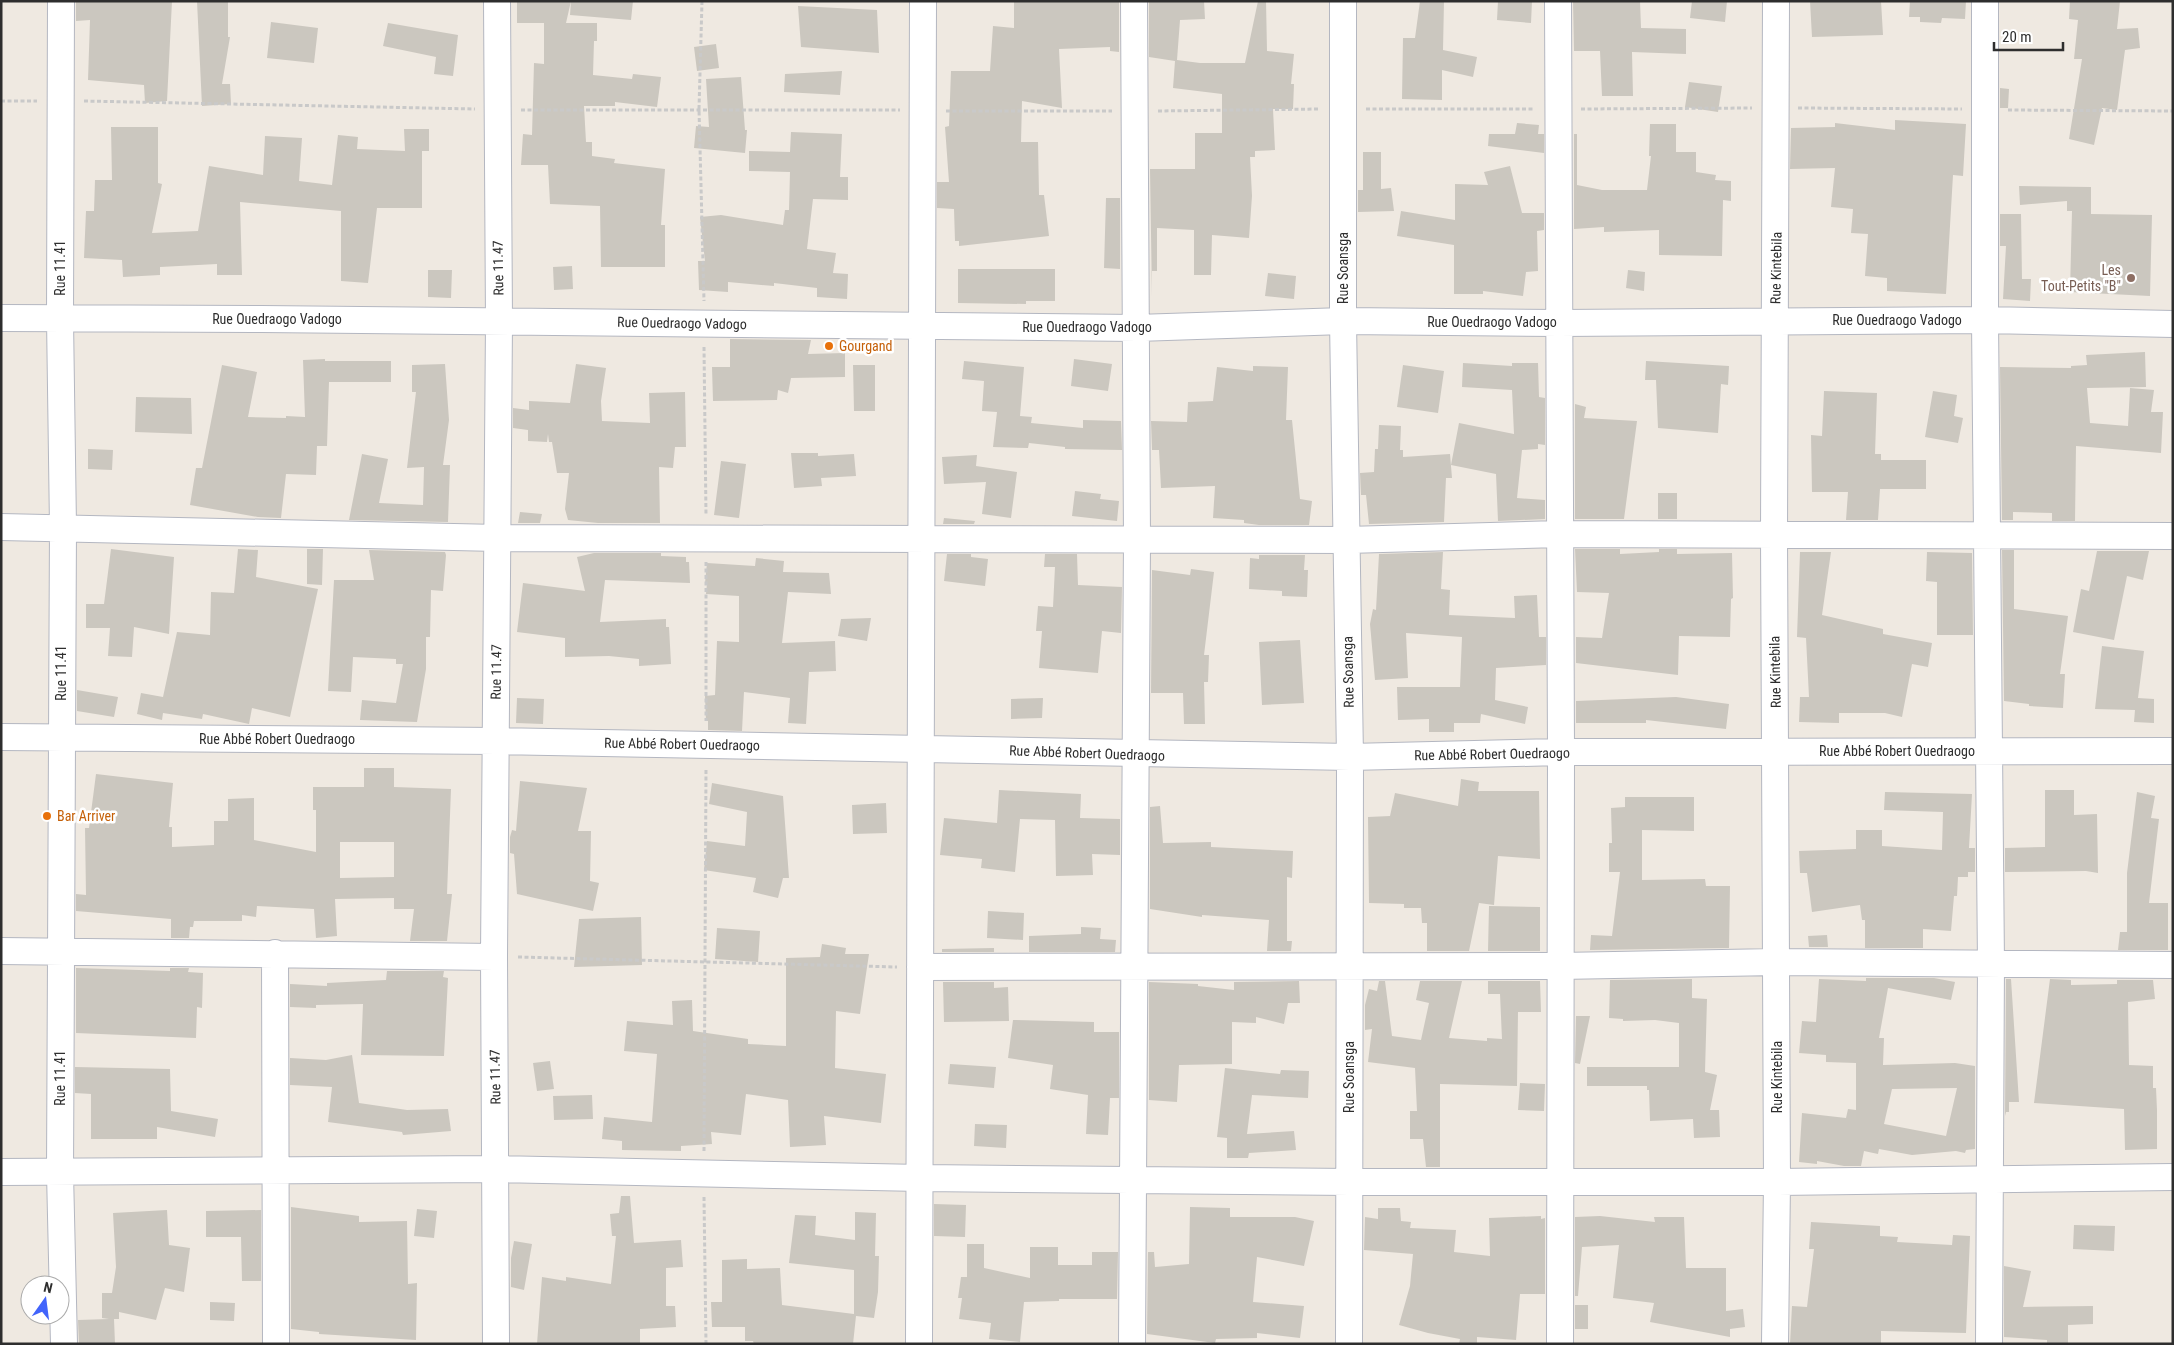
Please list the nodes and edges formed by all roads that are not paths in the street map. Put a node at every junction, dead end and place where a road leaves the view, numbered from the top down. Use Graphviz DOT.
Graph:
graph roads {
  1 [pos="61,1"];
  2 [pos="497,1"];
  3 [pos="923,1"];
  4 [pos="1134,1"];
  5 [pos="1343,1"];
  6 [pos="1558,1"];
  7 [pos="1776,1"];
  8 [pos="1985,1"];
  9 [pos="1,318"];
  10 [pos="60,319"];
  11 [pos="1775,320"];
  12 [pos="1985,320"];
  13 [pos="1343,321"];
  14 [pos="499,322"];
  15 [pos="1559,323"];
  16 [pos="2173,324"];
  17 [pos="922,325"];
  18 [pos="1137,328"];
  19 [pos="1,527"];
  20 [pos="62,527"];
  21 [pos="1559,534"];
  22 [pos="1989,535"];
  23 [pos="1774,536"];
  24 [pos="2173,536"];
  25 [pos="498,538"];
  26 [pos="922,538"];
  27 [pos="1137,540"];
  28 [pos="1346,540"];
  29 [pos="1,737"];
  30 [pos="61,737"];
  31 [pos="496,741"];
  32 [pos="922,748"];
  33 [pos="1776,751"];
  34 [pos="2173,751"];
  35 [pos="1561,752"];
  36 [pos="1990,752"];
  37 [pos="1135,755"];
  38 [pos="1350,757"];
  39 [pos="1,951"];
  40 [pos="61,951"];
  41 [pos="275,954"];
  42 [pos="494,957"];
  43 [pos="1776,962"];
  44 [pos="1991,964"];
  45 [pos="1134,965"];
  46 [pos="1348,965"];
  47 [pos="2173,965"];
  48 [pos="1560,966"];
  49 [pos="920,967"];
  50 [pos="496,1169"];
  51 [pos="275,1171"];
  52 [pos="1,1172"];
  53 [pos="60,1173"];
  54 [pos="2173,1177"];
  55 [pos="921,1178"];
  56 [pos="1134,1179"];
  57 [pos="1992,1180"];
  58 [pos="1562,1181"];
  59 [pos="1350,1182"];
  60 [pos="1777,1182"];
  61 [pos="64,1344"];
  62 [pos="276,1344"];
  63 [pos="496,1344"];
  64 [pos="919,1344"];
  65 [pos="1132,1344"];
  66 [pos="1349,1344"];
  67 [pos="1560,1344"];
  68 [pos="1775,1344"];
  69 [pos="1989,1344"];
  1 -- 10 [label="street, Rue 11.41"];
  2 -- 14 [label="street, Rue 11.47"];
  3 -- 17 [label="street"];
  4 -- 18 [label="street"];
  5 -- 13 [label="street, Rue Soansga"];
  6 -- 15 [label="street"];
  7 -- 11 [label="street, Rue Kintebila"];
  8 -- 12 [label="street"];
  9 -- 10 [label="street, Rue Ouedraogo Vadogo"];
  10 -- 14 [label="street, Rue Ouedraogo Vadogo"];
  10 -- 20 [label="street, Rue 11.41"];
  11 -- 12 [label="street, Rue Ouedraogo Vadogo"];
  11 -- 15 [label="street, Rue Ouedraogo Vadogo"];
  11 -- 23 [label="street, Rue Kintebila"];
  12 -- 16 [label="street, Rue Ouedraogo Vadogo"];
  12 -- 22 [label="street"];
  13 -- 15 [label="street, Rue Ouedraogo Vadogo"];
  13 -- 18 [label="street, Rue Ouedraogo Vadogo"];
  13 -- 28 [label="street, Rue Soansga"];
  14 -- 17 [label="street, Rue Ouedraogo Vadogo"];
  14 -- 25 [label="street, Rue 11.47"];
  15 -- 21 [label="street"];
  17 -- 18 [label="street, Rue Ouedraogo Vadogo"];
  17 -- 26 [label="street"];
  18 -- 27 [label="street"];
  19 -- 20 [label="street"];
  20 -- 25 [label="street"];
  20 -- 30 [label="street, Rue 11.41"];
  21 -- 23 [label="street"];
  21 -- 28 [label="street"];
  21 -- 35 [label="street"];
  22 -- 23 [label="street"];
  22 -- 24 [label="street"];
  22 -- 36 [label="street"];
  23 -- 33 [label="street, Rue Kintebila"];
  25 -- 26 [label="street"];
  25 -- 31 [label="street, Rue 11.47"];
  26 -- 27 [label="street"];
  26 -- 32 [label="street"];
  27 -- 28 [label="street"];
  27 -- 37 [label="street"];
  28 -- 38 [label="street, Rue Soansga"];
  29 -- 30 [label="street, Rue Abbé Robert Ouedraogo"];
  30 -- 31 [label="street, Rue Abbé Robert Ouedraogo"];
  30 -- 40 [label="street, Rue 11.41"];
  31 -- 32 [label="street, Rue Abbé Robert Ouedraogo"];
  31 -- 42 [label="street, Rue 11.47"];
  32 -- 37 [label="street, Rue Abbé Robert Ouedraogo"];
  32 -- 49 [label="street"];
  33 -- 35 [label="street, Rue Abbé Robert Ouedraogo"];
  33 -- 36 [label="street, Rue Abbé Robert Ouedraogo"];
  33 -- 43 [label="street, Rue Kintebila"];
  34 -- 36 [label="street, Rue Abbé Robert Ouedraogo"];
  35 -- 38 [label="street, Rue Abbé Robert Ouedraogo"];
  35 -- 48 [label="street"];
  36 -- 44 [label="street"];
  37 -- 38 [label="street, Rue Abbé Robert Ouedraogo"];
  37 -- 45 [label="street"];
  38 -- 46 [label="street, Rue Soansga"];
  39 -- 40 [label="street"];
  40 -- 41 [label="street"];
  40 -- 53 [label="street, Rue 11.41"];
  41 -- 42 [label="street"];
  41 -- 51 [label="street"];
  42 -- 50 [label="street, Rue 11.47"];
  43 -- 44 [label="street"];
  43 -- 48 [label="street"];
  43 -- 60 [label="street, Rue Kintebila"];
  44 -- 47 [label="street"];
  44 -- 57 [label="street"];
  45 -- 46 [label="street"];
  45 -- 49 [label="street"];
  45 -- 56 [label="street"];
  46 -- 48 [label="street"];
  46 -- 59 [label="street, Rue Soansga"];
  48 -- 58 [label="street"];
  49 -- 55 [label="street"];
  50 -- 51 [label="street"];
  50 -- 55 [label="street"];
  50 -- 63 [label="street, Rue 11.47"];
  51 -- 53 [label="street"];
  51 -- 62 [label="street"];
  52 -- 53 [label="street"];
  53 -- 61 [label="street, Rue 11.41"];
  54 -- 57 [label="street"];
  55 -- 56 [label="street"];
  55 -- 64 [label="street"];
  56 -- 59 [label="street"];
  56 -- 65 [label="street"];
  57 -- 60 [label="street"];
  57 -- 69 [label="street"];
  58 -- 59 [label="street"];
  58 -- 60 [label="street"];
  58 -- 67 [label="street"];
  59 -- 66 [label="street, Rue Soansga"];
  60 -- 68 [label="street, Rue Kintebila"];
}
